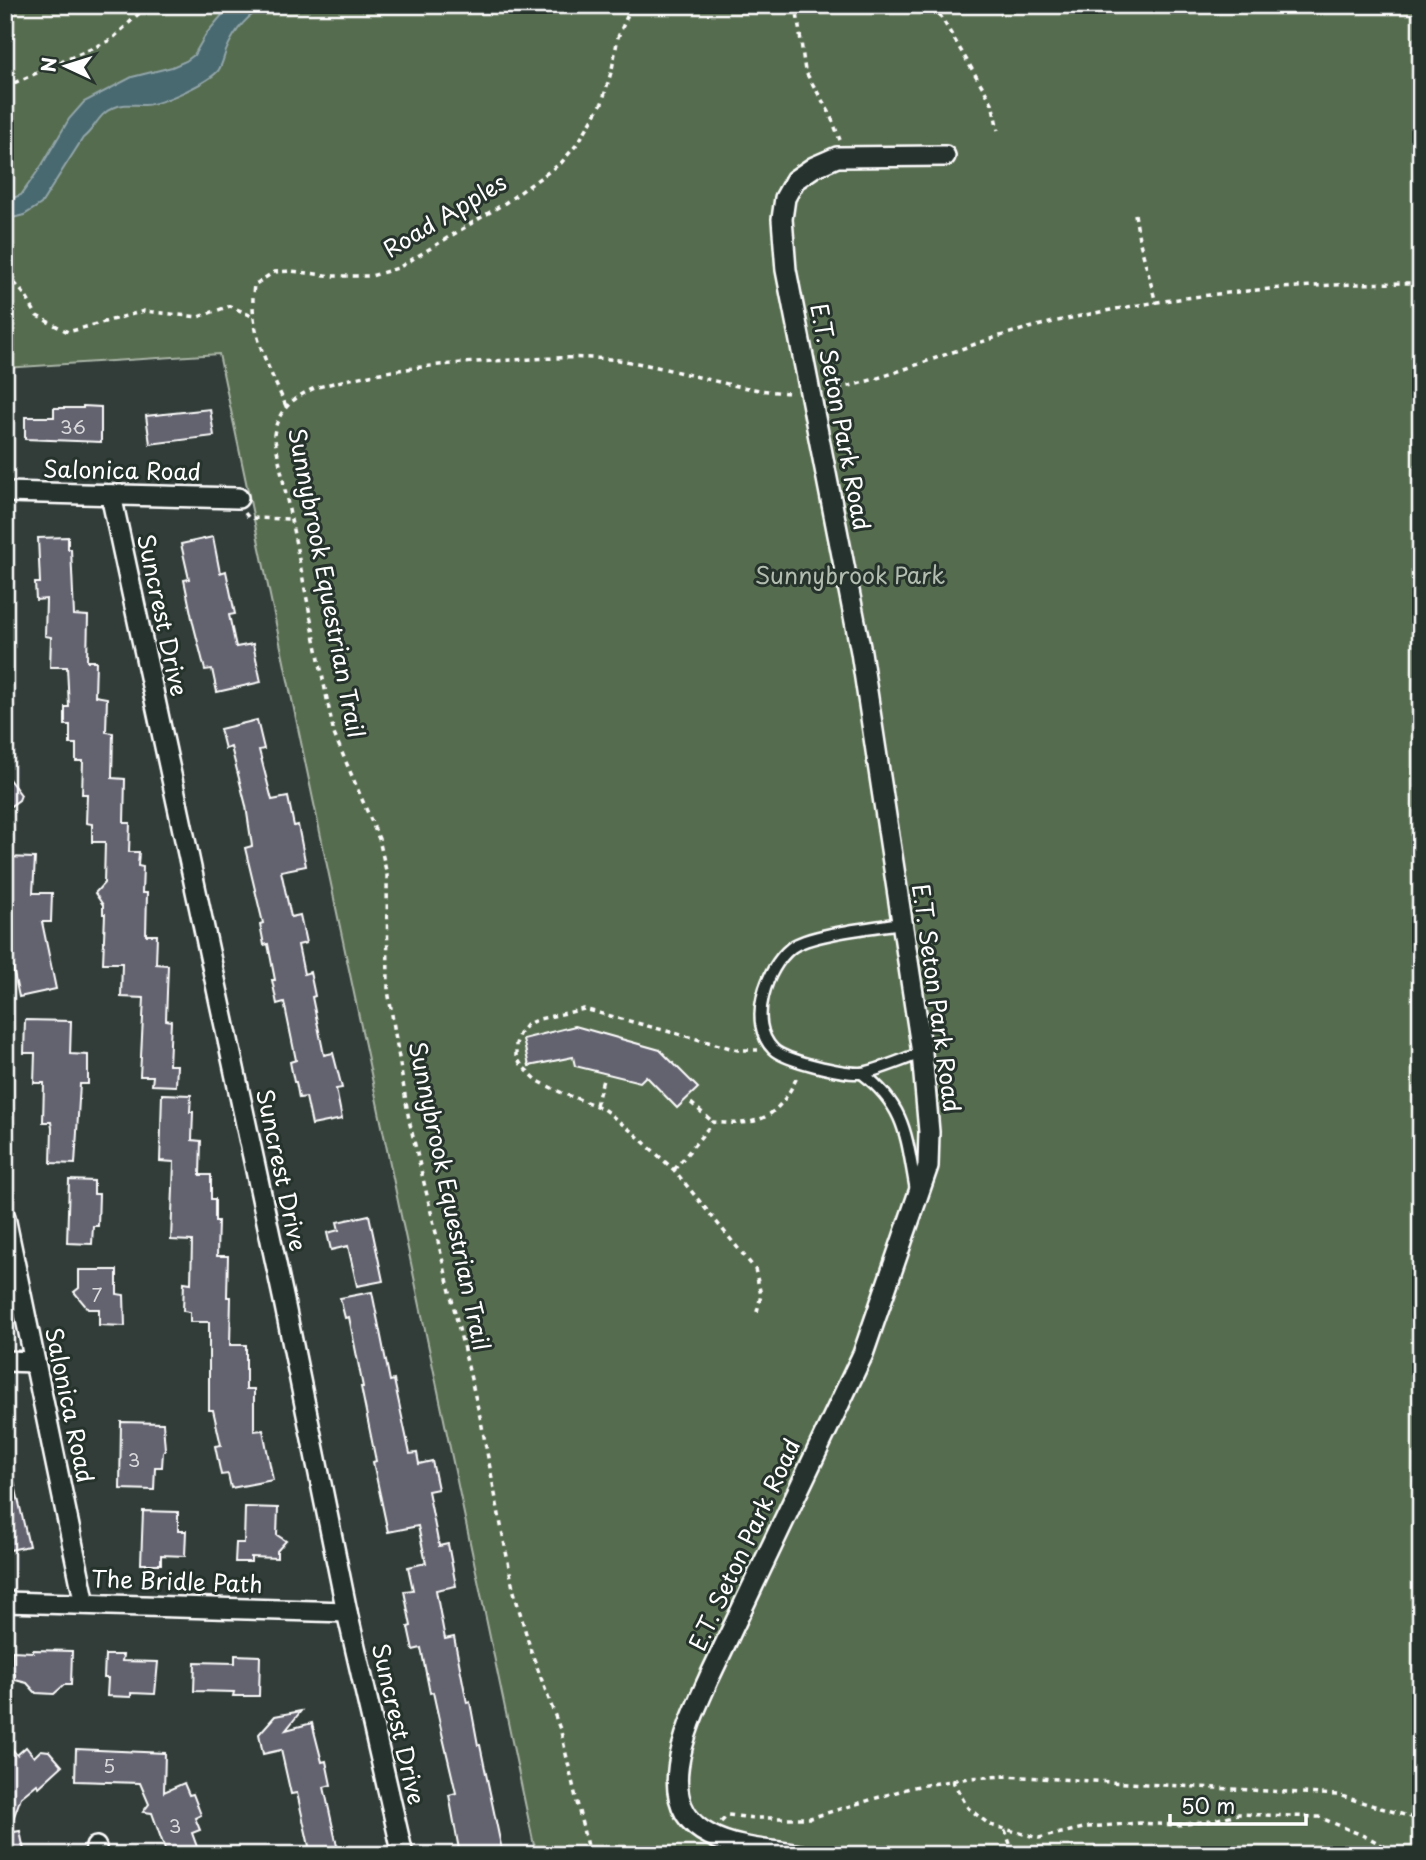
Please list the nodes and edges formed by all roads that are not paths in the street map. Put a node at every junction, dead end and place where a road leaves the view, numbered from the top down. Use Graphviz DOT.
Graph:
graph roads {
  1 [pos="945,156"];
  2 [pos="5,492"];
  3 [pos="111,495"];
  4 [pos="239,506"];
  5 [pos="901,923"];
  6 [pos="922,1053"];
  7 [pos="862,1073"];
  8 [pos="917,1197"];
  9 [pos="5,1217"];
  10 [pos="5,1362"];
  11 [pos="34,1362"];
  12 [pos="5,1602"];
  13 [pos="85,1604"];
  14 [pos="347,1612"];
  15 [pos="403,1855"];
  16 [pos="800,1855"];
  1 -- 5 [label="street, E.T. Seton Park Road"];
  2 -- 3 [label="street, Salonica Road"];
  3 -- 4 [label="street, Salonica Road"];
  3 -- 14 [label="street, Suncrest Drive"];
  5 -- 6 [label="street, E.T. Seton Park Road"];
  5 -- 7 [label="lane"];
  6 -- 7 [label="lane"];
  6 -- 8 [label="street, E.T. Seton Park Road"];
  7 -- 8 [label="lane"];
  8 -- 16 [label="street, E.T. Seton Park Road"];
  9 -- 11 [label="street, Salonica Road"];
  10 -- 11 [label="street"];
  11 -- 13 [label="street, Salonica Road"];
  12 -- 13 [label="street, The Bridle Path"];
  13 -- 14 [label="street, The Bridle Path"];
  14 -- 15 [label="street, Suncrest Drive"];
}
